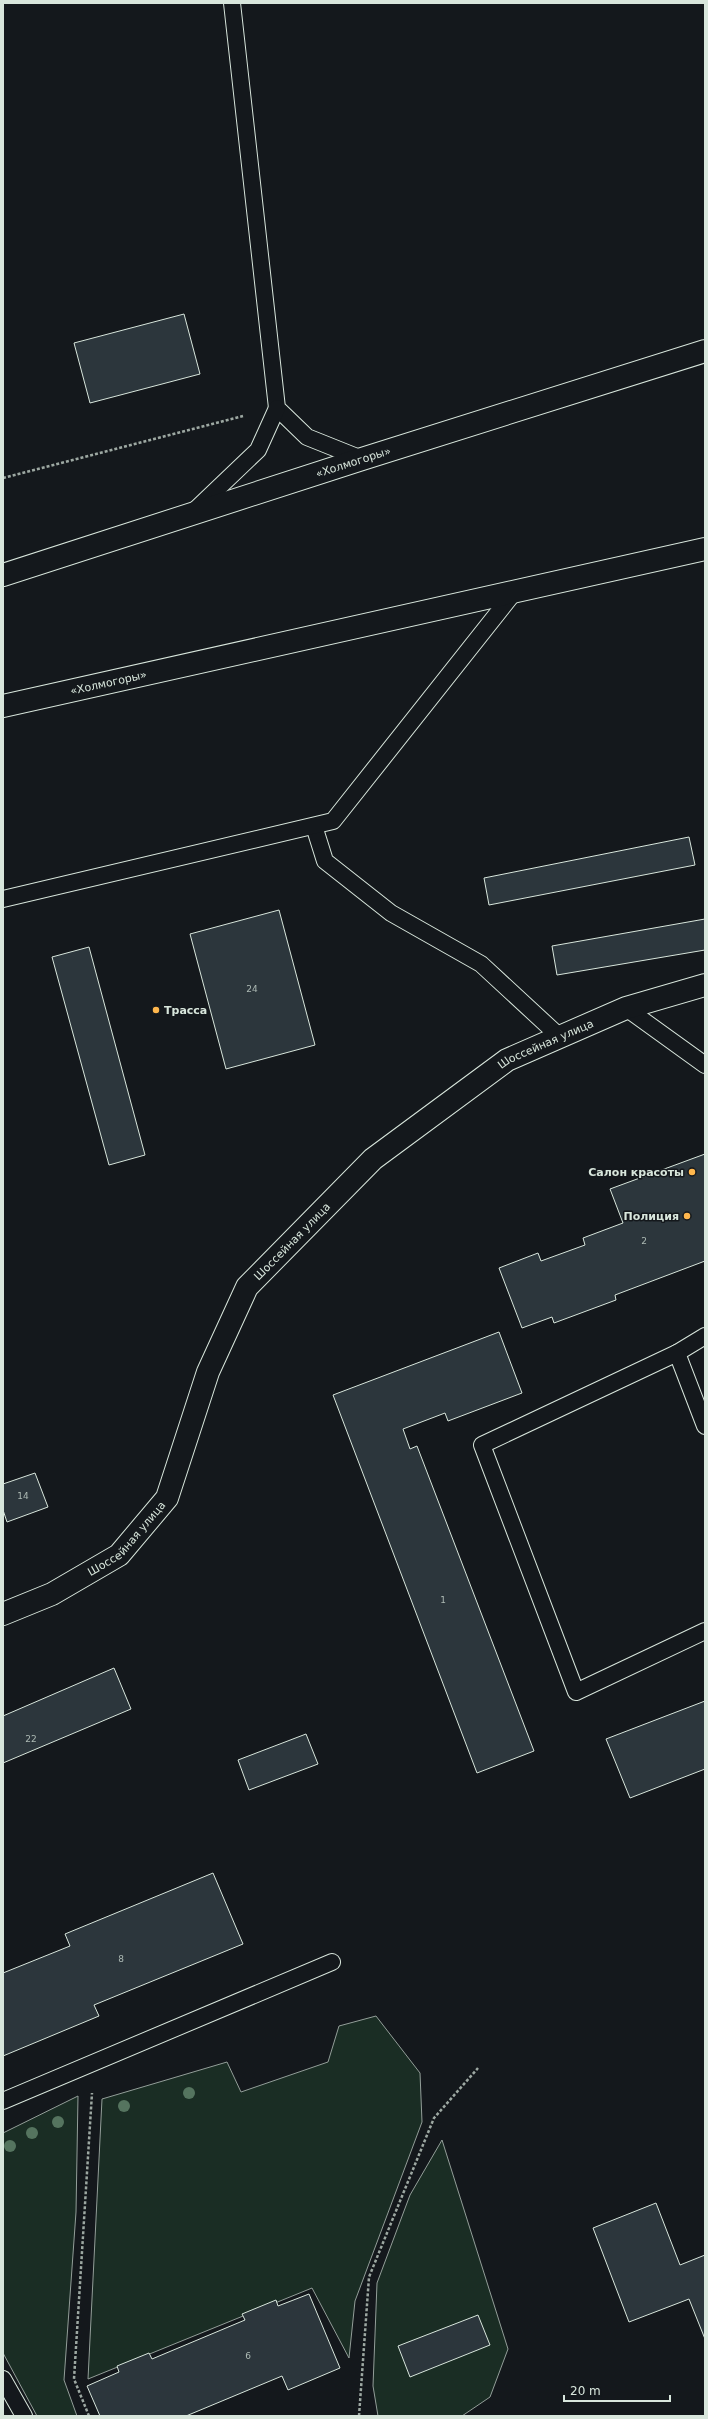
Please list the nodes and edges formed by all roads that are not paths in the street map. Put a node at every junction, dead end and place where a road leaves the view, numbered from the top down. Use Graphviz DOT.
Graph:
graph roads {
  1 [pos="232,3"];
  2 [pos="705,351"];
  3 [pos="277,408"];
  4 [pos="362,458"];
  5 [pos="190,514"];
  6 [pos="705,549"];
  7 [pos="3,575"];
  8 [pos="516,590"];
  9 [pos="3,706"];
  10 [pos="314,826"];
  11 [pos="3,899"];
  12 [pos="705,985"];
  13 [pos="626,1008"];
  14 [pos="560,1037"];
  15 [pos="705,1066"];
  16 [pos="705,1336"];
  17 [pos="677,1353"];
  18 [pos="705,1426"];
  19 [pos="3,1614"];
  20 [pos="705,1631"];
  21 [pos="332,1962"];
  22 [pos="3,2101"];
  23 [pos="3,2379"];
  24 [pos="24,2416"];
  1 -- 3 [label="lane"];
  2 -- 4 [label="main road, «Холмогоры»"];
  3 -- 4 [label="lane"];
  3 -- 5 [label="lane"];
  4 -- 5 [label="main road, «Холмогоры»"];
  5 -- 7 [label="main road, «Холмогоры»"];
  6 -- 8 [label="main road, «Холмогоры»"];
  8 -- 9 [label="main road, «Холмогоры»"];
  8 -- 10 [label="lane"];
  10 -- 11 [label="lane"];
  10 -- 14 [label="lane"];
  12 -- 13 [label="main road, Шоссейная улица"];
  13 -- 14 [label="main road, Шоссейная улица"];
  13 -- 15 [label="lane"];
  14 -- 19 [label="main road, Шоссейная улица"];
  16 -- 17 [label="lane"];
  17 -- 18 [label="lane"];
  17 -- 20 [label="lane"];
  21 -- 22 [label="lane"];
  23 -- 24 [label="lane"];
}
